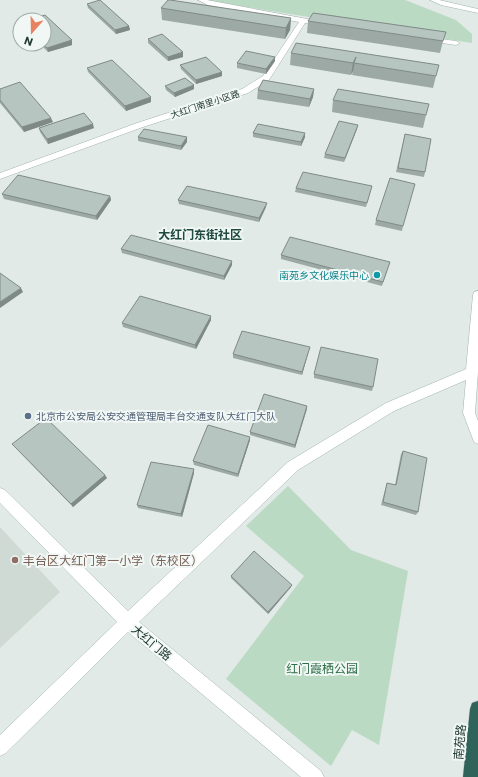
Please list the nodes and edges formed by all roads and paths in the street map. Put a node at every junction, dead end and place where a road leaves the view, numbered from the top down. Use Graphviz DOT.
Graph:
graph roads {
  1 [pos="201,0"];
  2 [pos="433,0"];
  3 [pos="478,11"];
  4 [pos="303,21"];
  5 [pos="334,25"];
  6 [pos="418,37"];
  7 [pos="456,43"];
  8 [pos="0,176"];
  9 [pos="478,295"];
  10 [pos="472,372"];
  11 [pos="478,438"];
  12 [pos="0,494"];
  13 [pos="128,622"];
  14 [pos="478,709"];
  15 [pos="0,747"];
  16 [pos="315,777"];
  17 [pos="472,777"];
  1 -- 4 [label="street"];
  2 -- 3 [label="street"];
  4 -- 5 [label="street"];
  4 -- 8 [label="street, 大红门南里小区路"];
  6 -- 7 [label="street"];
  9 -- 10 [label="street"];
  10 -- 11 [label="street"];
  10 -- 13 [label="street"];
  12 -- 13 [label="street, 大红门路"];
  13 -- 15 [label="street"];
  13 -- 16 [label="street, 大红门路"];
  14 -- 17 [label="highway, 南苑路"];
}
